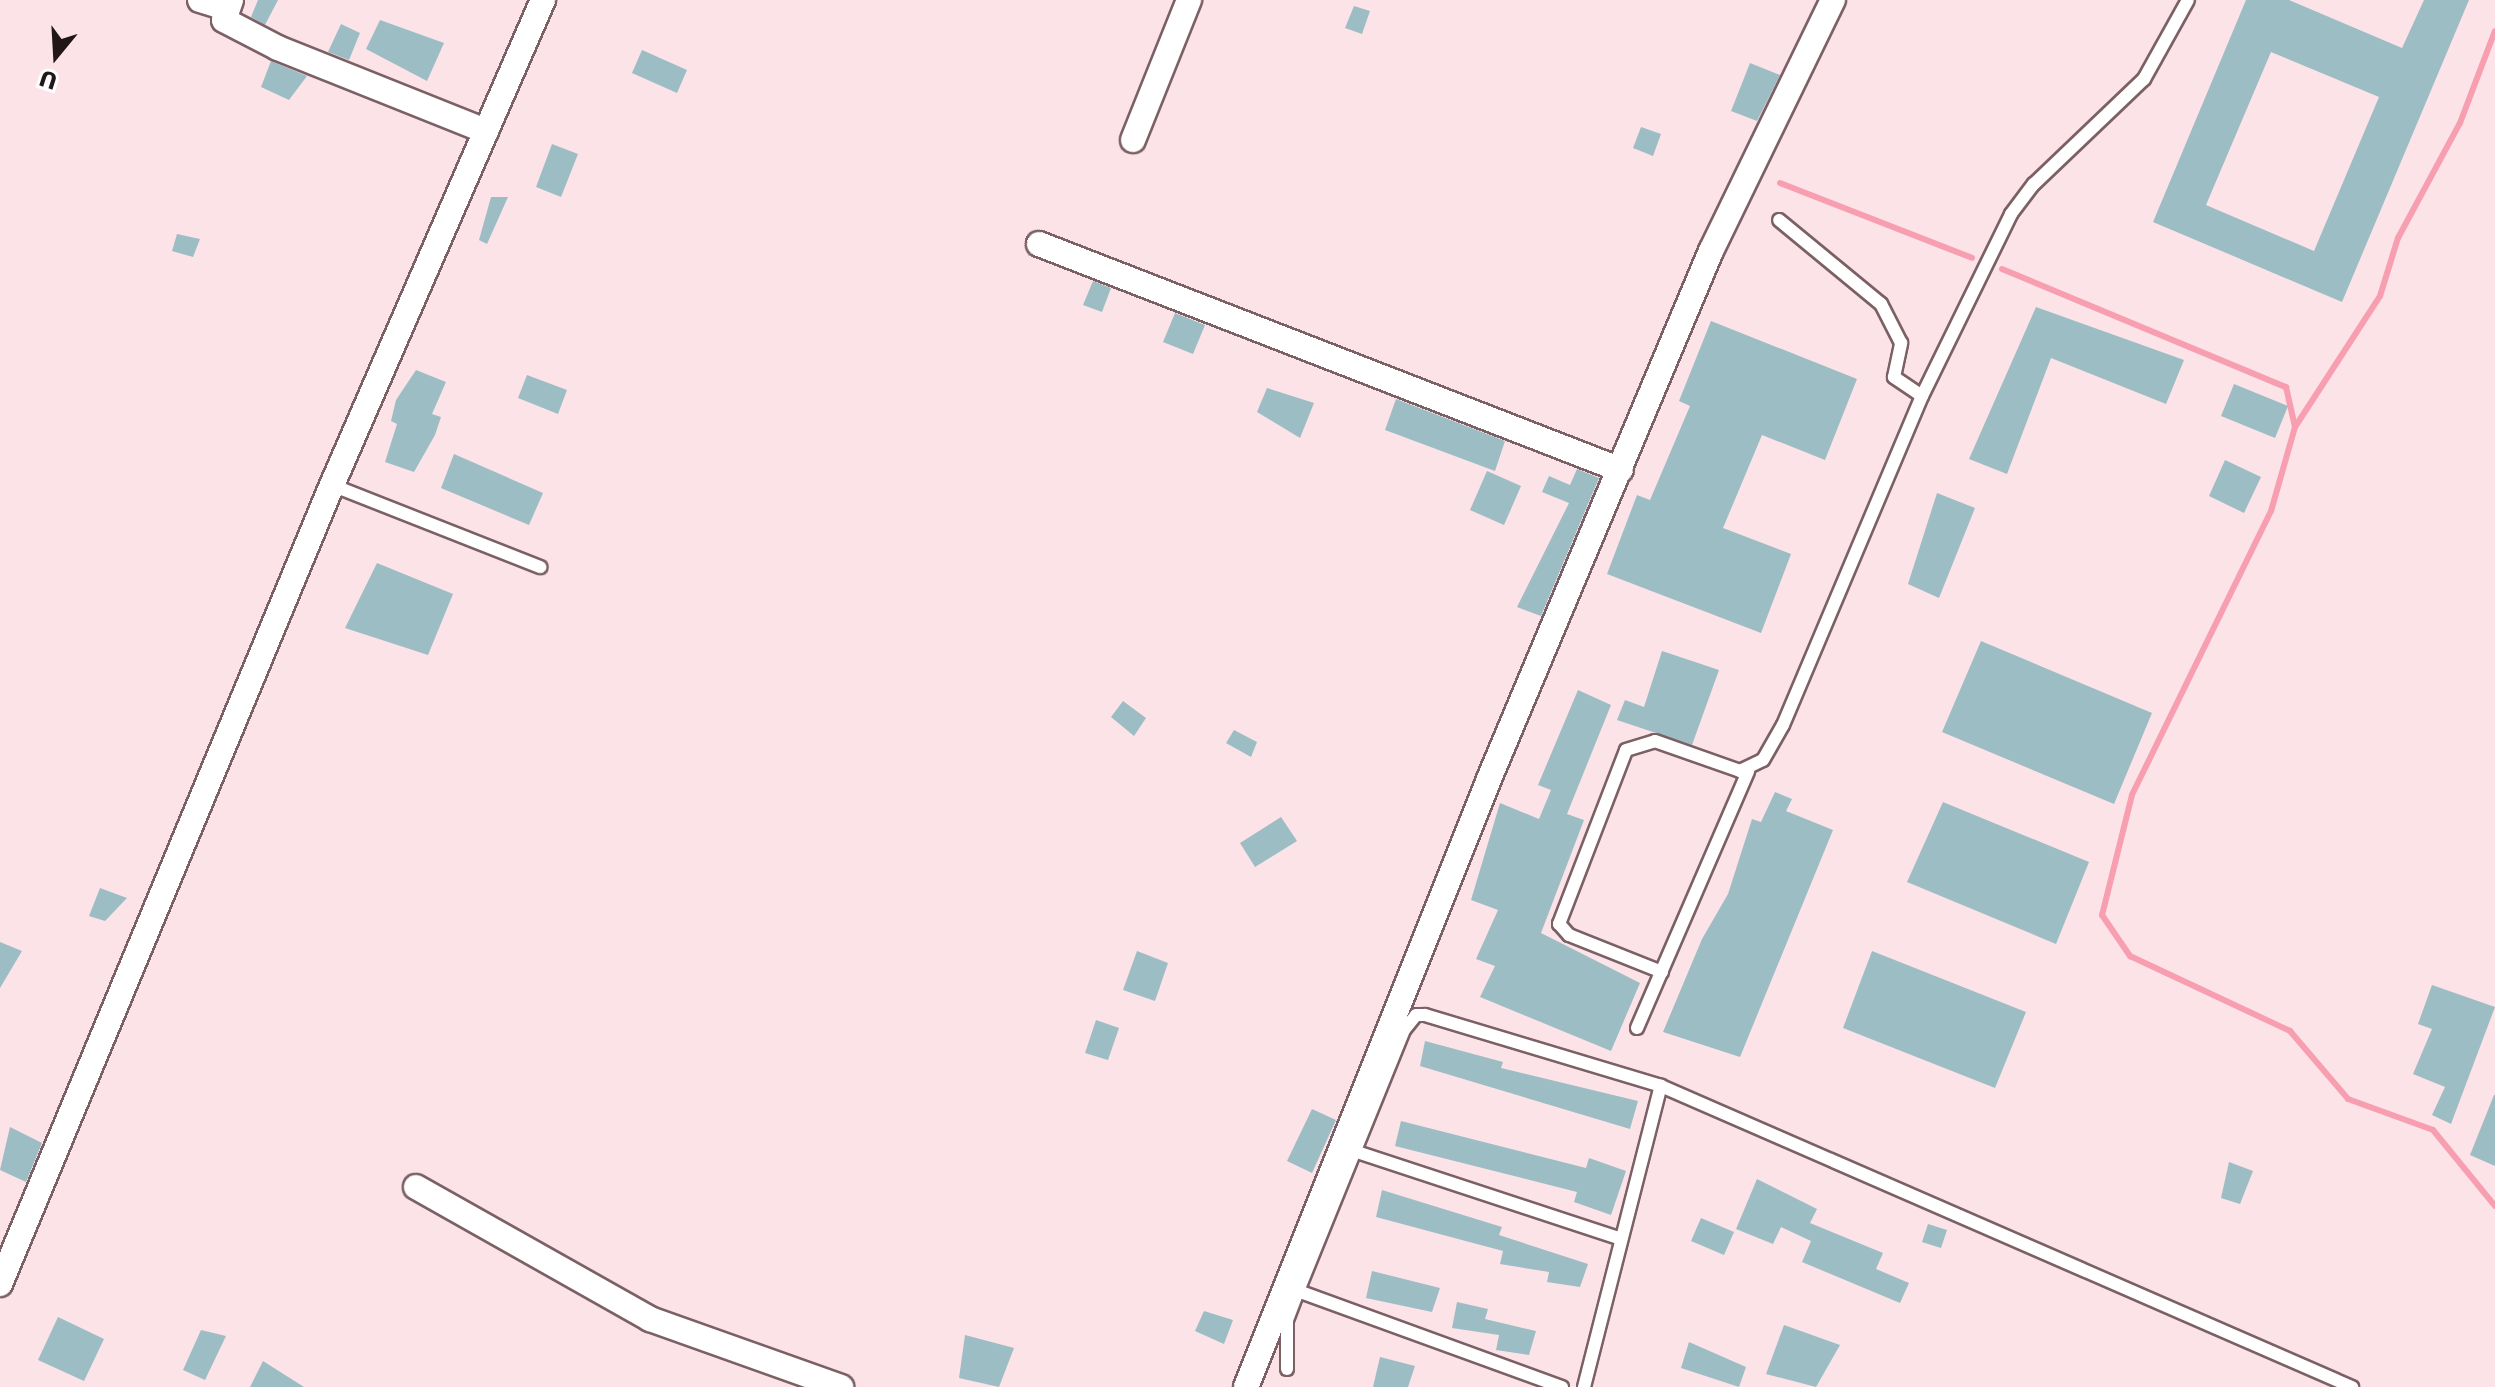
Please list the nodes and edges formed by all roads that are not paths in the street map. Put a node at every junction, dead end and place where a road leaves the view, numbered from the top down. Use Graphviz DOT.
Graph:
graph roads {
  1 [pos="200,0"];
  2 [pos="543,0"];
  3 [pos="1189,0"];
  4 [pos="1833,0"];
  5 [pos="2188,0"];
  6 [pos="229,4"];
  7 [pos="486,131"];
  8 [pos="1133,140"];
  9 [pos="1779,220"];
  10 [pos="1039,244"];
  11 [pos="1922,396"];
  12 [pos="1621,470"];
  13 [pos="332,485"];
  14 [pos="540,567"];
  15 [pos="1748,771"];
  16 [pos="1662,972"];
  17 [pos="1637,1028"];
  18 [pos="1661,1086"];
  19 [pos="1357,1152"];
  20 [pos="416,1187"];
  21 [pos="1621,1239"];
  22 [pos="0,1284"];
  23 [pos="1298,1291"];
  24 [pos="1287,1369"];
  25 [pos="841,1387"];
  26 [pos="1246,1387"];
  27 [pos="1562,1387"];
  28 [pos="1584,1387"];
  29 [pos="2352,1387"];
  1 -- 6 [label="street"];
  2 -- 7 [label="street"];
  3 -- 8 [label="street"];
  4 -- 12 [label="street"];
  5 -- 11 [label="lane"];
  6 -- 7 [label="street"];
  7 -- 13 [label="street"];
  9 -- 11 [label="lane"];
  10 -- 12 [label="street"];
  11 -- 15 [label="lane"];
  12 -- 26 [label="street"];
  13 -- 14 [label="lane"];
  13 -- 22 [label="street"];
  15 -- 16 [label="lane"];
  15 -- 16 [label="lane"];
  16 -- 17 [label="lane"];
  18 -- 19 [label="lane"];
  18 -- 21 [label="lane"];
  18 -- 29 [label="lane"];
  19 -- 21 [label="lane"];
  19 -- 23 [label="lane"];
  20 -- 25 [label="street"];
  21 -- 28 [label="lane"];
  23 -- 24 [label="lane"];
  23 -- 27 [label="lane"];
}
